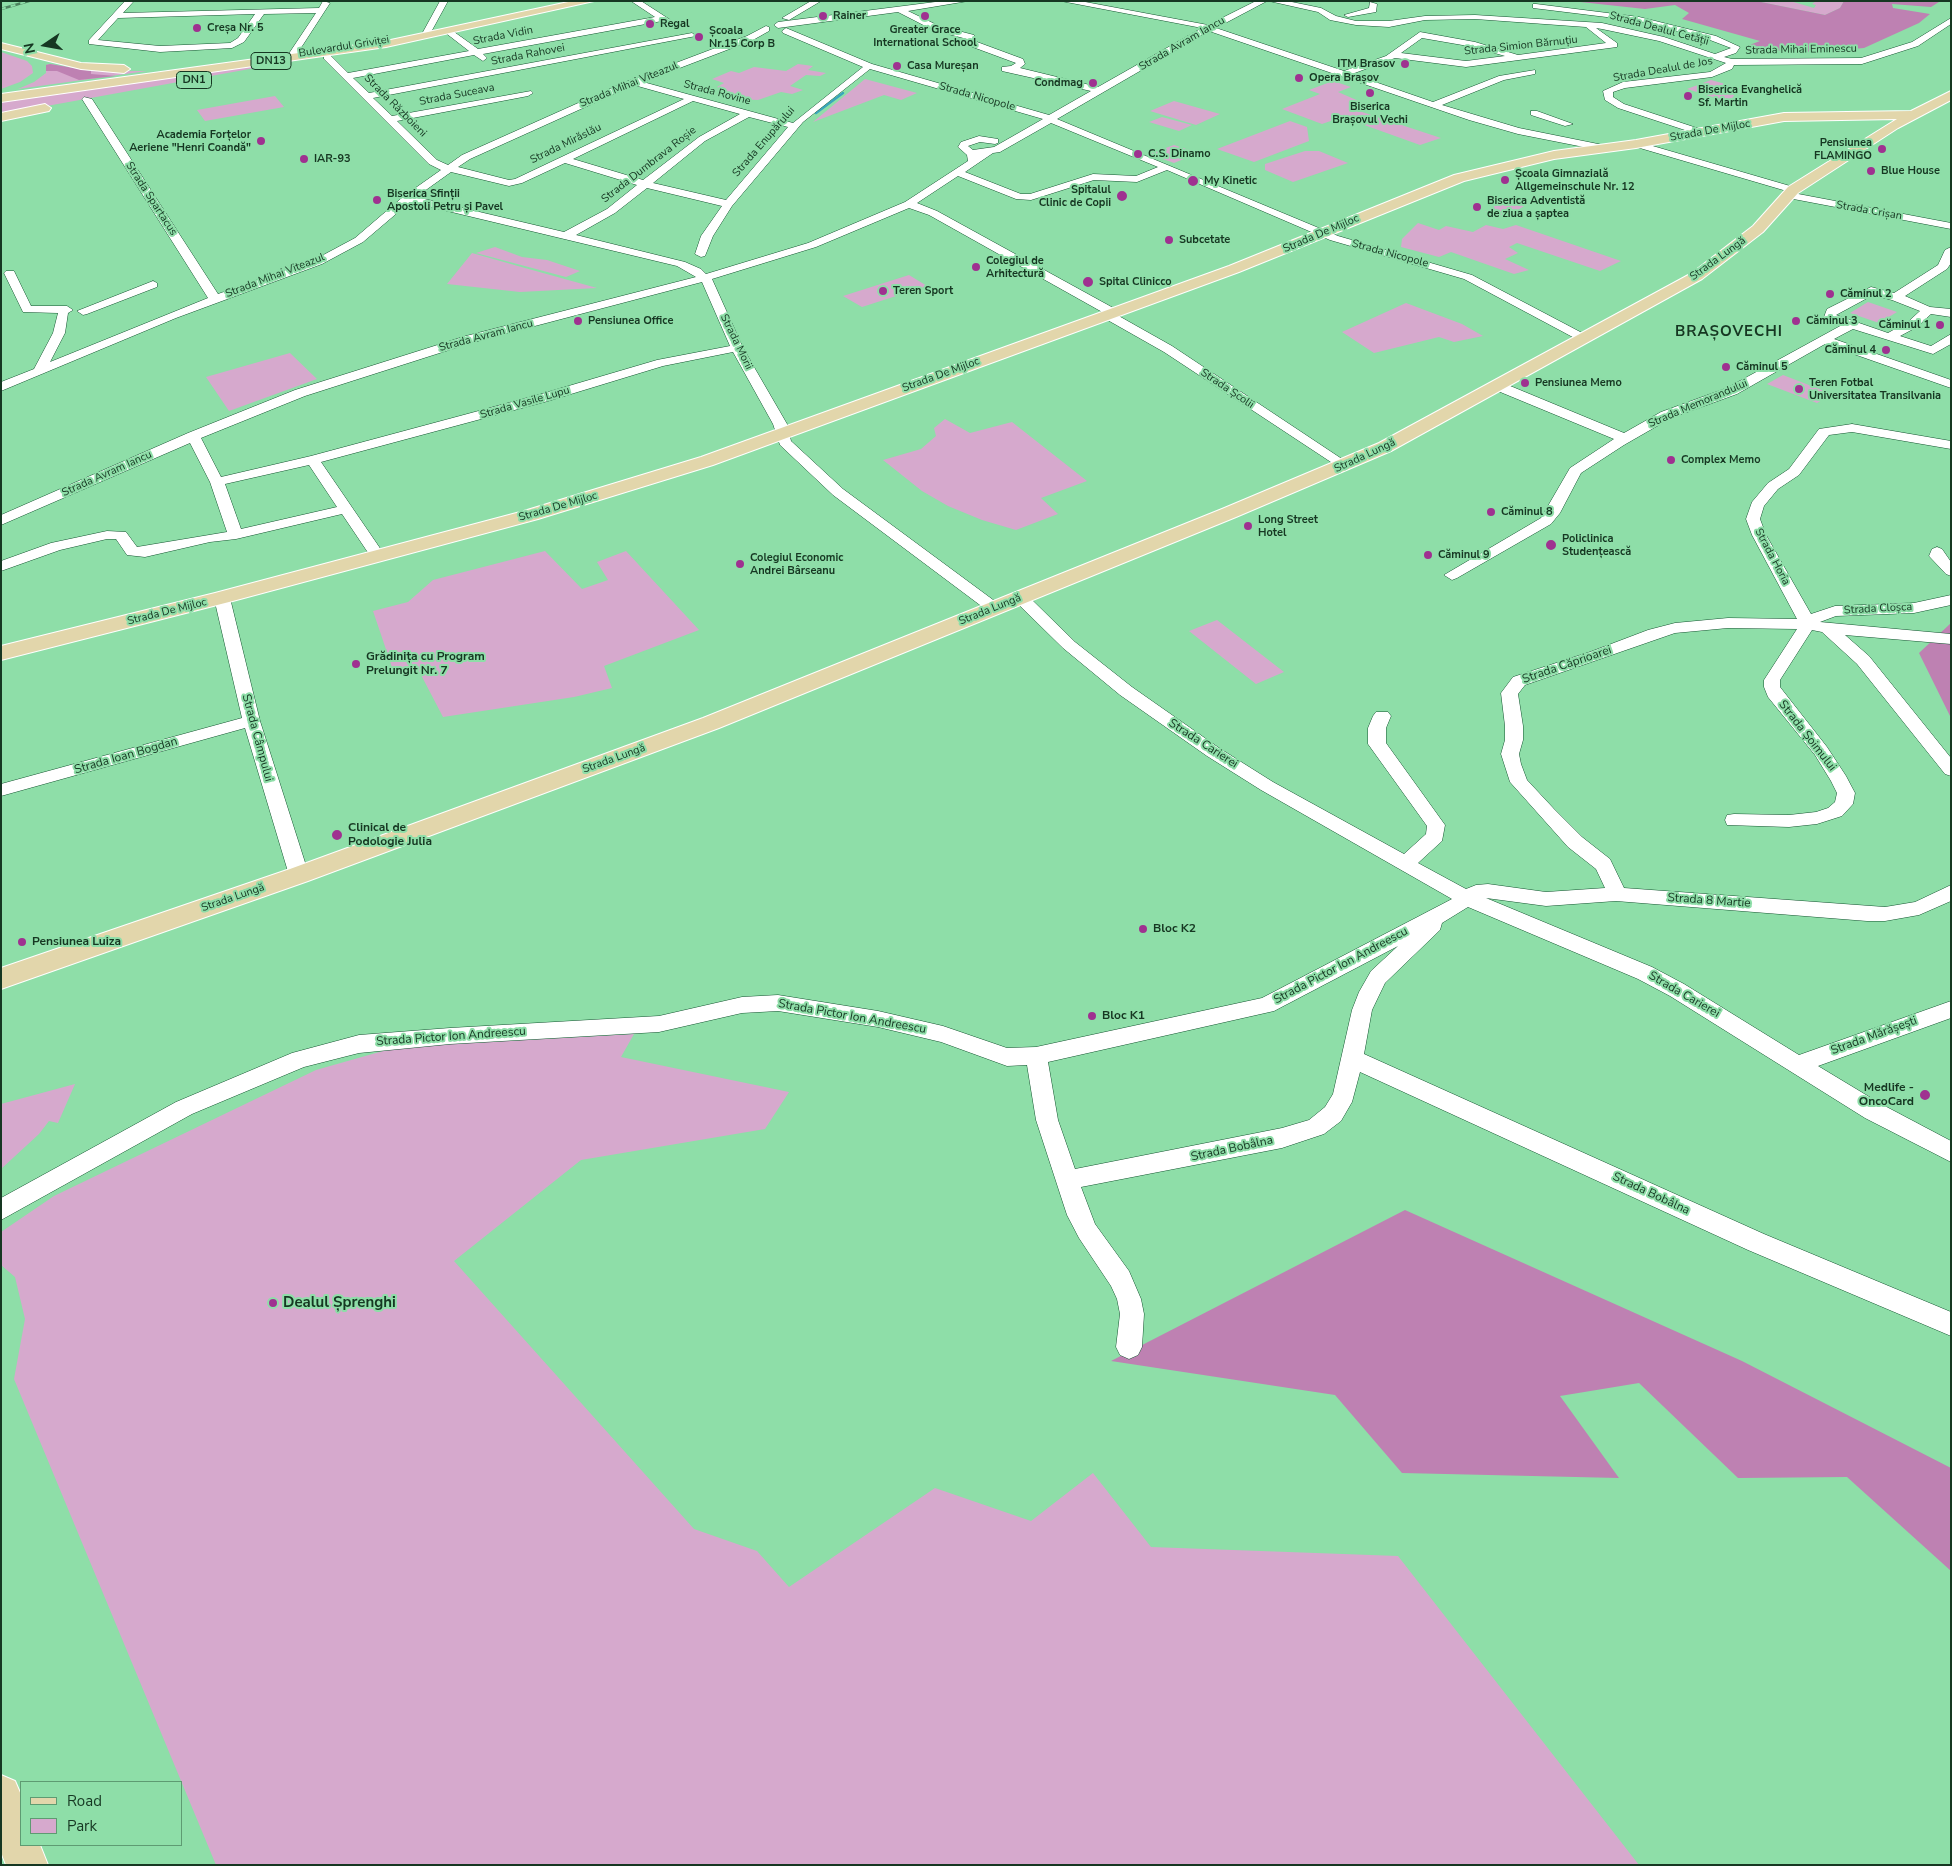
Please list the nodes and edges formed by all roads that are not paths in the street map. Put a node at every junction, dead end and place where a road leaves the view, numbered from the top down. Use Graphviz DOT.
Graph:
graph roads {
  1 [pos="130,1"];
  2 [pos="327,1"];
  3 [pos="444,1"];
  4 [pos="565,1"];
  5 [pos="589,1"];
  6 [pos="635,1"];
  7 [pos="817,1"];
  8 [pos="964,1"];
  9 [pos="1065,1"];
  10 [pos="1263,1"];
  11 [pos="1273,1"];
  12 [pos="1324,1"];
  13 [pos="957,2"];
  14 [pos="1373,4"];
  15 [pos="903,6"];
  16 [pos="1536,6"];
  17 [pos="321,10"];
  18 [pos="1320,10"];
  19 [pos="261,12"];
  20 [pos="116,16"];
  21 [pos="663,18"];
  22 [pos="1333,18"];
  23 [pos="1951,20"];
  24 [pos="1584,24"];
  25 [pos="783,26"];
  26 [pos="1208,28"];
  27 [pos="427,32"];
  28 [pos="450,32"];
  29 [pos="750,38"];
  30 [pos="698,39"];
  31 [pos="386,44"];
  32 [pos="1,46"];
  33 [pos="1,50"];
  34 [pos="717,50"];
  35 [pos="476,52"];
  36 [pos="292,55"];
  37 [pos="1394,55"];
  38 [pos="1718,56"];
  39 [pos="327,57"];
  40 [pos="1517,58"];
  41 [pos="1732,62"];
  42 [pos="236,63"];
  43 [pos="869,66"];
  44 [pos="1013,69"];
  45 [pos="1001,70"];
  46 [pos="44,71"];
  47 [pos="501,72"];
  48 [pos="1532,72"];
  49 [pos="1344,74"];
  50 [pos="347,76"];
  51 [pos="31,82"];
  52 [pos="633,82"];
  53 [pos="1102,91"];
  54 [pos="1,95"];
  55 [pos="1951,95"];
  56 [pos="368,96"];
  57 [pos="691,99"];
  58 [pos="82,100"];
  59 [pos="54,106"];
  60 [pos="1433,106"];
  61 [pos="545,108"];
  62 [pos="1547,108"];
  63 [pos="747,114"];
  64 [pos="1,116"];
  65 [pos="555,116"];
  66 [pos="391,119"];
  67 [pos="1049,119"];
  68 [pos="1579,119"];
  69 [pos="1887,121"];
  70 [pos="1568,124"];
  71 [pos="794,126"];
  72 [pos="1700,132"];
  73 [pos="1548,137"];
  74 [pos="996,144"];
  75 [pos="1636,144"];
  76 [pos="1604,148"];
  77 [pos="967,150"];
  78 [pos="989,152"];
  79 [pos="563,159"];
  80 [pos="973,162"];
  81 [pos="1166,167"];
  82 [pos="448,168"];
  83 [pos="956,172"];
  84 [pos="645,184"];
  85 [pos="1790,192"];
  86 [pos="408,198"];
  87 [pos="728,204"];
  88 [pos="909,204"];
  89 [pos="1951,226"];
  90 [pos="1322,234"];
  91 [pos="566,236"];
  92 [pos="1951,250"];
  93 [pos="700,254"];
  94 [pos="10,272"];
  95 [pos="705,278"];
  96 [pos="153,285"];
  97 [pos="1896,297"];
  98 [pos="215,299"];
  99 [pos="1928,310"];
  100 [pos="65,312"];
  101 [pos="1951,313"];
  102 [pos="1110,314"];
  103 [pos="1851,326"];
  104 [pos="1889,336"];
  105 [pos="1582,338"];
  106 [pos="1951,338"];
  107 [pos="1824,340"];
  108 [pos="737,348"];
  109 [pos="38,371"];
  110 [pos="1951,384"];
  111 [pos="1498,386"];
  112 [pos="1,387"];
  113 [pos="782,433"];
  114 [pos="193,436"];
  115 [pos="1624,438"];
  116 [pos="1951,445"];
  117 [pos="312,460"];
  118 [pos="1343,466"];
  119 [pos="217,482"];
  120 [pos="347,509"];
  121 [pos="1,522"];
  122 [pos="236,535"];
  123 [pos="1937,552"];
  124 [pos="378,557"];
  125 [pos="1,566"];
  126 [pos="1951,570"];
  127 [pos="1452,576"];
  128 [pos="222,598"];
  129 [pos="1021,598"];
  130 [pos="1951,600"];
  131 [pos="994,608"];
  132 [pos="1808,624"];
  133 [pos="1828,630"];
  134 [pos="1951,639"];
  135 [pos="1,653"];
  136 [pos="1382,716"];
  137 [pos="251,720"];
  138 [pos="1951,770"];
  139 [pos="1,790"];
  140 [pos="1734,820"];
  141 [pos="1405,864"];
  142 [pos="299,875"];
  143 [pos="1951,892"];
  144 [pos="1616,894"];
  145 [pos="1466,898"];
  146 [pos="1448,910"];
  147 [pos="1,979"];
  148 [pos="1951,1009"];
  149 [pos="1036,1056"];
  150 [pos="1353,1059"];
  151 [pos="1798,1064"];
  152 [pos="1951,1152"];
  153 [pos="1067,1180"];
  154 [pos="1,1210"];
  155 [pos="1951,1324"];
  156 [pos="1129,1347"];
  157 [pos="1,1795"];
  158 [pos="27,1865"];
  1 -- 20 [label="street"];
  2 -- 17 [label="street"];
  3 -- 27 [label="street"];
  4 -- 27 [label="main road, Bulevardul Griviței / DN1"];
  5 -- 28 [label="main road, Bulevardul Griviței / DN1"];
  6 -- 21 [label="street"];
  7 -- 25 [label="street, Strada Mihai Viteazul"];
  8 -- 13 [label="street"];
  9 -- 26 [label="street"];
  10 -- 26 [label="street, Strada Avram Iancu"];
  11 -- 18 [label="street, Strada Dealul Cetății"];
  12 -- 18 [label="street"];
  13 -- 15 [label="street"];
  14 -- 22 [label="street"];
  15 -- 25 [label="street"];
  15 -- 44 [label="street"];
  16 -- 38 [label="street, Strada Dealul Cetății"];
  17 -- 19 [label="street"];
  17 -- 36 [label="street"];
  18 -- 22 [label="street, Strada Dealul Cetății"];
  19 -- 20 [label="street"];
  19 -- 20 [label="street"];
  21 -- 30 [label="street"];
  21 -- 35 [label="street, Strada Vidin"];
  22 -- 24 [label="street, Strada Dealul Cetății"];
  23 -- 41 [label="street, Strada Mihai Eminescu"];
  24 -- 38 [label="street, Strada Dealul Cetății"];
  24 -- 40 [label="street, Strada Simion Bărnuțiu"];
  25 -- 29 [label="street, Strada Mihai Viteazul"];
  25 -- 29 [label="street, Strada Mihai Viteazul"];
  25 -- 43 [label="street, Strada Nicopole"];
  26 -- 49 [label="street"];
  26 -- 53 [label="street, Strada Avram Iancu"];
  27 -- 36 [label="main road, Bulevardul Griviței / DN1"];
  28 -- 31 [label="main road, Bulevardul Griviței / DN1"];
  28 -- 35 [label="street"];
  29 -- 34 [label="street, Strada Mihai Viteazul"];
  30 -- 34 [label="street"];
  30 -- 47 [label="street, Strada Rahovei"];
  31 -- 39 [label="main road, Bulevardul Griviței / DN1"];
  31 -- 54 [label="main road, Bulevardul Griviței / DN13"];
  32 -- 42 [label="main road, DN1"];
  33 -- 46 [label="main road"];
  34 -- 52 [label="street, Strada Mihai Viteazul"];
  35 -- 47 [label="street"];
  35 -- 50 [label="street, Strada Vidin"];
  36 -- 42 [label="main road, Bulevardul Griviței / DN1"];
  37 -- 40 [label="street, Strada Simion Bărnuțiu"];
  37 -- 40 [label="street"];
  37 -- 49 [label="street"];
  38 -- 41 [label="street, Strada Dealul Cetății"];
  39 -- 50 [label="street, Strada Războieni"];
  39 -- 58 [label="main road, Bulevardul Griviței / DN1"];
  41 -- 72 [label="street, Strada Dealul de Jos"];
  42 -- 54 [label="main road, Bulevardul Griviței / DN13"];
  43 -- 67 [label="street, Strada Nicopole"];
  43 -- 71 [label="street, Strada Enupărului"];
  44 -- 45 [label="street"];
  44 -- 53 [label="street"];
  47 -- 56 [label="street, Strada Rahovei"];
  47 -- 66 [label="street, Strada Suceava"];
  48 -- 60 [label="street"];
  49 -- 60 [label="street"];
  50 -- 56 [label="street, Strada Războieni"];
  51 -- 54 [label="main road"];
  52 -- 57 [label="street, Strada Rovine"];
  52 -- 65 [label="street, Strada Mihai Viteazul"];
  53 -- 67 [label="street, Strada Avram Iancu"];
  55 -- 69 [label="main road, Strada Lungă"];
  56 -- 66 [label="street, Strada Războieni"];
  57 -- 63 [label="street, Strada Rovine"];
  57 -- 79 [label="street, Strada Mirăslău"];
  58 -- 98 [label="street, Strada Spartacus"];
  59 -- 64 [label="main road"];
  60 -- 73 [label="street"];
  61 -- 65 [label="street"];
  62 -- 70 [label="street"];
  63 -- 71 [label="street, Strada Rovine"];
  63 -- 84 [label="street, Strada Dumbrava Roșie"];
  65 -- 82 [label="street, Strada Mihai Viteazul"];
  66 -- 82 [label="street, Strada Războieni"];
  67 -- 74 [label="street, Strada Avram Iancu"];
  67 -- 81 [label="street, Strada Nicopole"];
  68 -- 70 [label="street"];
  69 -- 72 [label="main road, Strada De Mijloc"];
  69 -- 85 [label="main road, Strada Lungă"];
  70 -- 73 [label="street"];
  71 -- 87 [label="street, Strada Enupărului"];
  72 -- 75 [label="main road, Strada De Mijloc"];
  73 -- 76 [label="street"];
  74 -- 77 [label="street"];
  74 -- 78 [label="street, Strada Avram Iancu"];
  75 -- 76 [label="main road, Strada De Mijloc"];
  75 -- 85 [label="street, Strada Crișan"];
  76 -- 90 [label="main road, Strada De Mijloc"];
  77 -- 78 [label="street"];
  77 -- 80 [label="street"];
  78 -- 80 [label="street, Strada Avram Iancu"];
  79 -- 82 [label="street, Strada Mirăslău"];
  79 -- 84 [label="street"];
  80 -- 83 [label="street, Strada Avram Iancu"];
  81 -- 83 [label="street"];
  81 -- 90 [label="street, Strada Nicopole"];
  82 -- 86 [label="street, Strada Mihai Viteazul"];
  83 -- 88 [label="street, Strada Avram Iancu"];
  84 -- 87 [label="street"];
  84 -- 91 [label="street, Strada Dumbrava Roșie"];
  85 -- 89 [label="street, Strada Crișan"];
  85 -- 105 [label="main road, Strada Lungă"];
  86 -- 91 [label="street"];
  86 -- 98 [label="street, Strada Mihai Viteazul"];
  87 -- 93 [label="street, Strada Enupărului"];
  88 -- 95 [label="street, Strada Avram Iancu"];
  88 -- 102 [label="street, Strada Școlii"];
  90 -- 102 [label="main road, Strada De Mijloc"];
  90 -- 105 [label="street, Strada Nicopole"];
  91 -- 95 [label="street"];
  92 -- 97 [label="street"];
  94 -- 100 [label="street"];
  95 -- 108 [label="street, Strada Morii"];
  95 -- 114 [label="street, Strada Avram Iancu"];
  96 -- 100 [label="street"];
  97 -- 99 [label="street"];
  97 -- 103 [label="street"];
  98 -- 109 [label="street, Strada Mihai Viteazul"];
  99 -- 101 [label="street"];
  99 -- 104 [label="street"];
  100 -- 109 [label="street"];
  102 -- 113 [label="main road, Strada De Mijloc"];
  102 -- 118 [label="street, Strada Școlii"];
  103 -- 104 [label="street"];
  103 -- 107 [label="street, Strada Memorandului"];
  104 -- 106 [label="street"];
  105 -- 111 [label="main road, Strada Lungă"];
  107 -- 110 [label="street"];
  107 -- 115 [label="street, Strada Memorandului"];
  108 -- 113 [label="street, Strada Morii"];
  108 -- 117 [label="street, Strada Vasile Lupu"];
  109 -- 112 [label="street, Strada Mihai Viteazul"];
  111 -- 115 [label="street"];
  111 -- 118 [label="main road, Strada Lungă"];
  113 -- 124 [label="main road, Strada De Mijloc"];
  113 -- 131 [label="street, Strada Morii"];
  114 -- 119 [label="street"];
  114 -- 121 [label="street, Strada Avram Iancu"];
  115 -- 127 [label="street, Strada Memorandului"];
  116 -- 132 [label="street, Strada Horia"];
  117 -- 119 [label="street, Strada Vasile Lupu"];
  117 -- 120 [label="street"];
  118 -- 129 [label="main road, Strada Lungă"];
  119 -- 122 [label="street"];
  120 -- 122 [label="street"];
  120 -- 124 [label="street"];
  122 -- 125 [label="street"];
  123 -- 126 [label="street"];
  124 -- 128 [label="main road, Strada De Mijloc"];
  128 -- 135 [label="main road, Strada De Mijloc"];
  128 -- 137 [label="street, Strada Câmpului"];
  129 -- 131 [label="main road, Strada Lungă"];
  129 -- 141 [label="street, Strada Carierei"];
  130 -- 132 [label="street, Strada Cloșca"];
  131 -- 142 [label="main road, Strada Lungă"];
  132 -- 133 [label="street"];
  132 -- 140 [label="street, Strada Șoimului"];
  132 -- 144 [label="street, Strada Căprioarei"];
  133 -- 134 [label="street"];
  133 -- 138 [label="street"];
  136 -- 141 [label="street"];
  137 -- 139 [label="street, Strada Ioan Bogdan"];
  137 -- 142 [label="street, Strada Câmpului"];
  141 -- 145 [label="street, Strada Carierei"];
  142 -- 147 [label="main road, Strada Lungă"];
  143 -- 144 [label="street, Strada 8 Martie"];
  144 -- 145 [label="street, Strada 8 Martie"];
  145 -- 146 [label="street, Strada Pictor Ion Andreescu"];
  145 -- 151 [label="street, Strada Carierei"];
  146 -- 149 [label="street, Strada Pictor Ion Andreescu"];
  146 -- 150 [label="street, Strada Bobâlna"];
  148 -- 151 [label="street, Strada Mărășești"];
  149 -- 153 [label="street"];
  149 -- 154 [label="street, Strada Pictor Ion Andreescu"];
  150 -- 153 [label="street, Strada Bobâlna"];
  150 -- 155 [label="street, Strada Bobâlna"];
  151 -- 152 [label="street, Strada Carierei"];
  153 -- 156 [label="street"];
  157 -- 158 [label="main road"];
}
